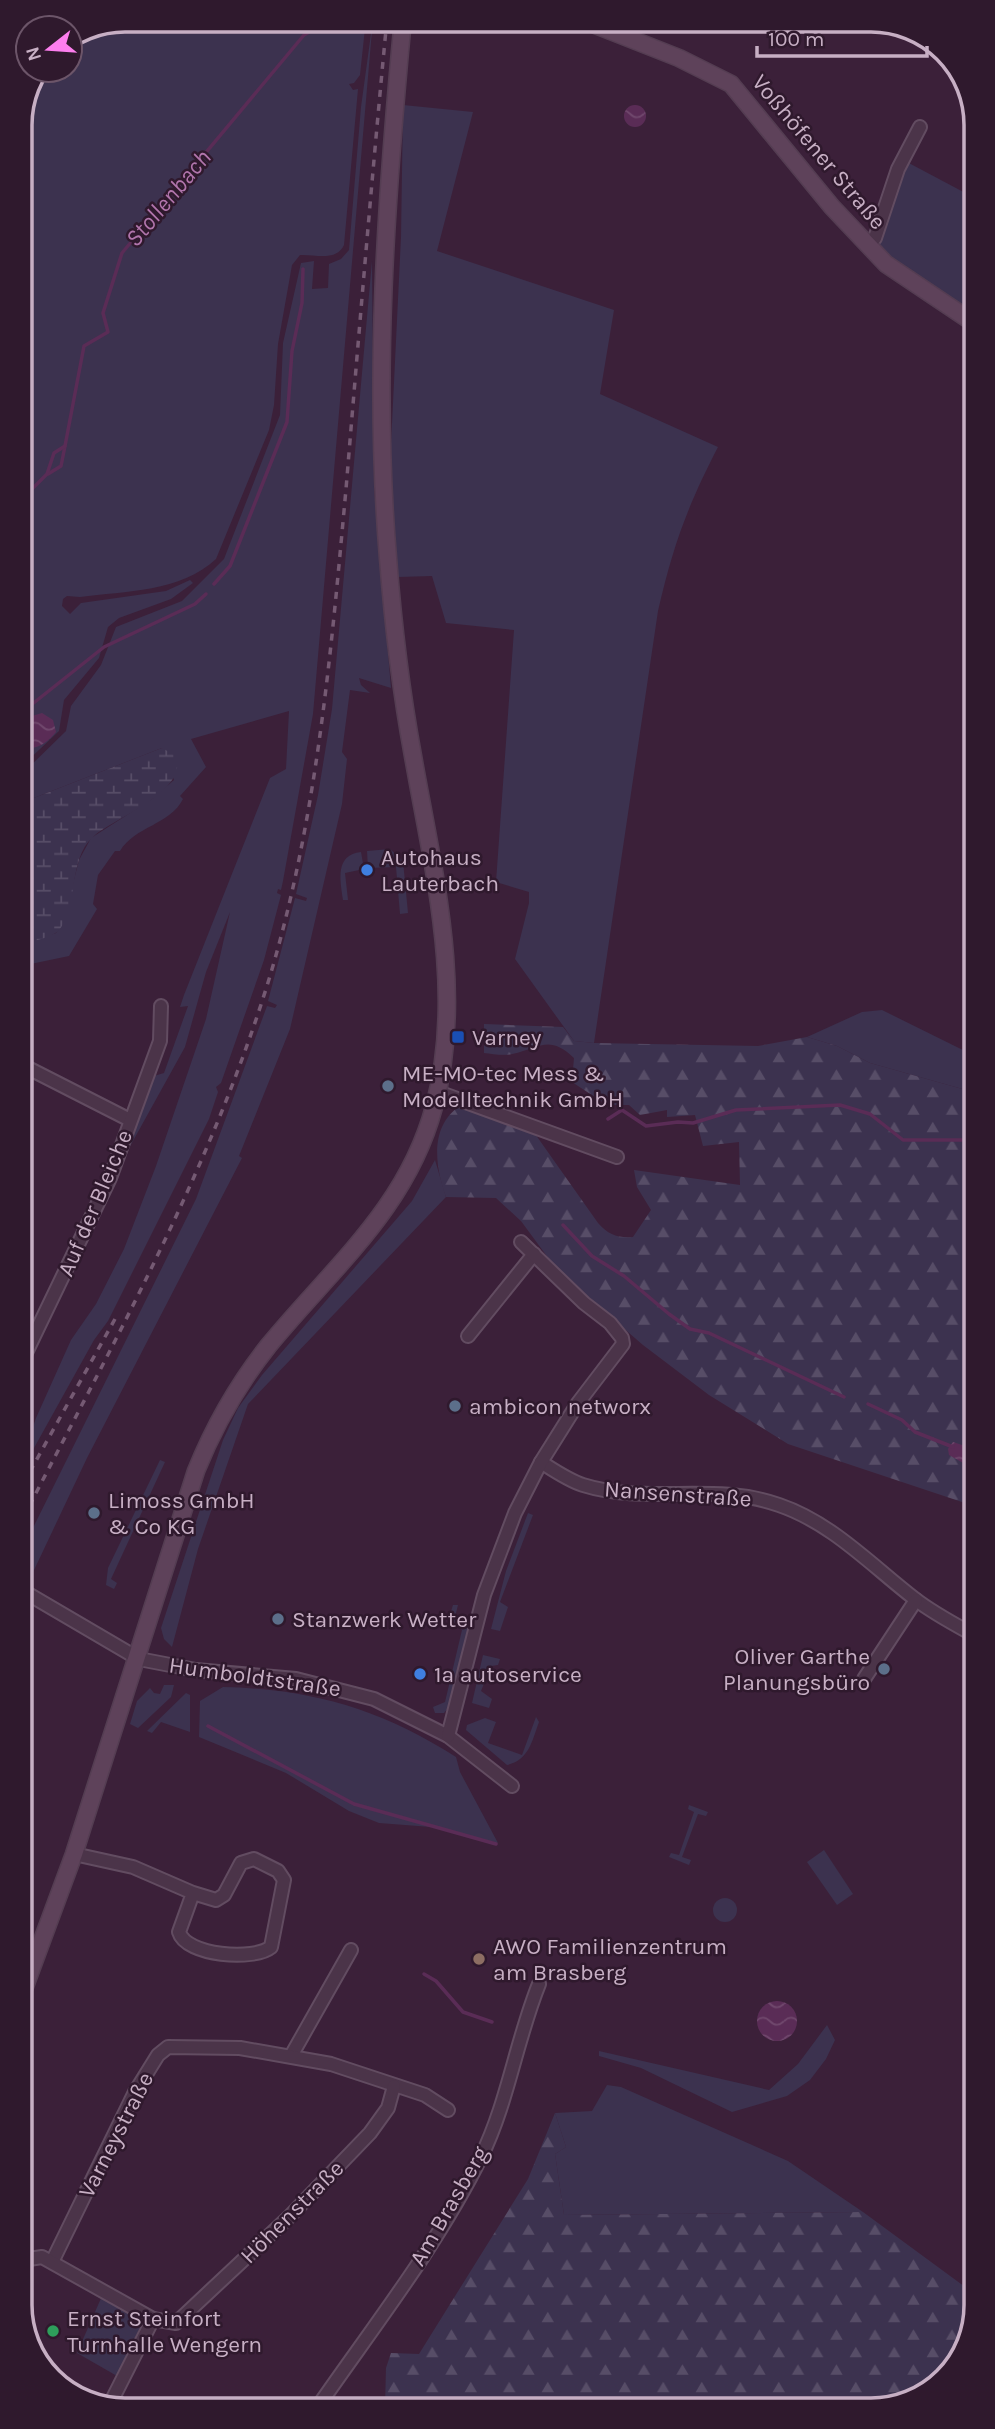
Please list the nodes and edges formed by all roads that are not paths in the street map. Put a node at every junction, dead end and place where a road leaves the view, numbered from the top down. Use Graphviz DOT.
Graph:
graph roads {
  1 [pos="402,32"];
  2 [pos="613,32"];
  3 [pos="919,127"];
  4 [pos="868,246"];
  5 [pos="964,317"];
  6 [pos="161,1006"];
  7 [pos="32,1070"];
  8 [pos="438,1093"];
  9 [pos="130,1120"];
  10 [pos="617,1157"];
  11 [pos="521,1242"];
  12 [pos="534,1254"];
  13 [pos="468,1336"];
  14 [pos="32,1341"];
  15 [pos="541,1462"];
  16 [pos="32,1596"];
  17 [pos="916,1600"];
  18 [pos="964,1629"];
  19 [pos="139,1659"];
  20 [pos="864,1679"];
  21 [pos="448,1736"];
  22 [pos="512,1786"];
  23 [pos="74,1854"];
  24 [pos="192,1893"];
  25 [pos="351,1950"];
  26 [pos="32,1967"];
  27 [pos="539,1984"];
  28 [pos="291,2056"];
  29 [pos="394,2086"];
  30 [pos="448,2110"];
  31 [pos="32,2259"];
  32 [pos="52,2262"];
  33 [pos="153,2319"];
  34 [pos="114,2397"];
  35 [pos="324,2397"];
  1 -- 8 [label="main road"];
  2 -- 4 [label="main road, Voßhöfener Straße"];
  3 -- 4 [label="street"];
  4 -- 5 [label="main road, Voßhöfener Straße"];
  6 -- 9 [label="street, Auf der Bleiche"];
  7 -- 9 [label="street, Auf der Bleiche"];
  8 -- 10 [label="street"];
  8 -- 19 [label="main road"];
  9 -- 14 [label="street, Auf der Bleiche"];
  11 -- 12 [label="street"];
  12 -- 13 [label="street"];
  12 -- 15 [label="street"];
  15 -- 17 [label="street, Nansenstraße"];
  15 -- 21 [label="street"];
  16 -- 19 [label="street"];
  17 -- 18 [label="street, Nansenstraße"];
  17 -- 20 [label="street"];
  19 -- 21 [label="street, Humboldtstraße"];
  19 -- 23 [label="main road"];
  21 -- 22 [label="street, Humboldtstraße"];
  23 -- 24 [label="street"];
  23 -- 26 [label="main road"];
  24 -- 24 [label="street"];
  25 -- 28 [label="street"];
  27 -- 35 [label="street, Am Brasberg"];
  28 -- 29 [label="street, Varneystraße"];
  28 -- 32 [label="street, Varneystraße"];
  29 -- 30 [label="street, Varneystraße"];
  29 -- 33 [label="street, Höhenstraße"];
  31 -- 32 [label="street"];
  32 -- 33 [label="street"];
  33 -- 34 [label="street"];
}
